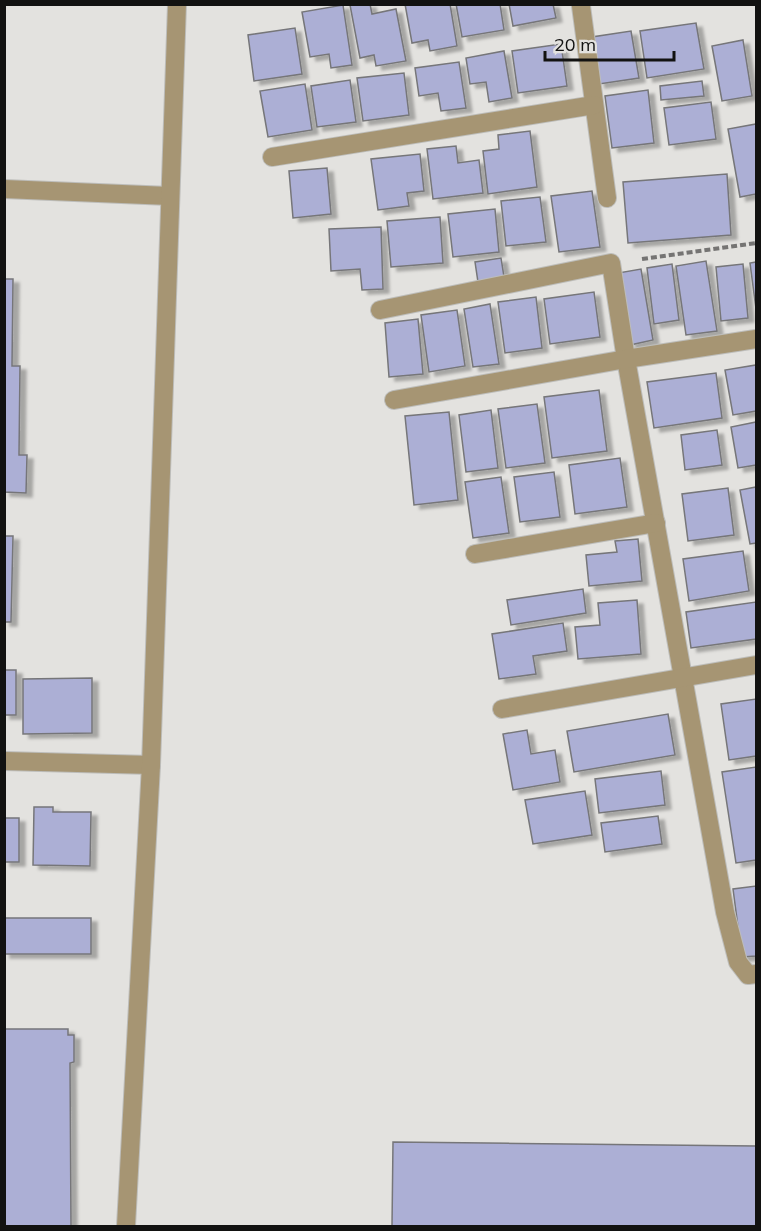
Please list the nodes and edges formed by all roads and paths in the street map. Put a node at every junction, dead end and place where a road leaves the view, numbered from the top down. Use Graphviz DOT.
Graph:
graph roads {
  1 [pos="177,4"];
  2 [pos="584,5"];
  3 [pos="594,105"];
  4 [pos="272,157"];
  5 [pos="4,189"];
  6 [pos="169,196"];
  7 [pos="606,198"];
  8 [pos="756,243"];
  9 [pos="611,263"];
  10 [pos="380,310"];
  11 [pos="756,339"];
  12 [pos="626,359"];
  13 [pos="394,400"];
  14 [pos="656,523"];
  15 [pos="475,554"];
  16 [pos="756,665"];
  17 [pos="683,677"];
  18 [pos="502,709"];
  19 [pos="4,761"];
  20 [pos="151,765"];
  21 [pos="756,974"];
  22 [pos="126,1227"];
  1 -- 6 [label="street"];
  2 -- 3 [label="street"];
  3 -- 4 [label="street"];
  3 -- 7 [label="street"];
  5 -- 6 [label="street"];
  6 -- 20 [label="street"];
  8 -- 9 [label="path"];
  9 -- 10 [label="street"];
  9 -- 12 [label="street"];
  11 -- 12 [label="street"];
  12 -- 13 [label="street"];
  12 -- 14 [label="street"];
  14 -- 15 [label="street"];
  14 -- 17 [label="street"];
  16 -- 17 [label="street"];
  17 -- 18 [label="street"];
  17 -- 21 [label="street"];
  19 -- 20 [label="street"];
  20 -- 22 [label="street"];
}
